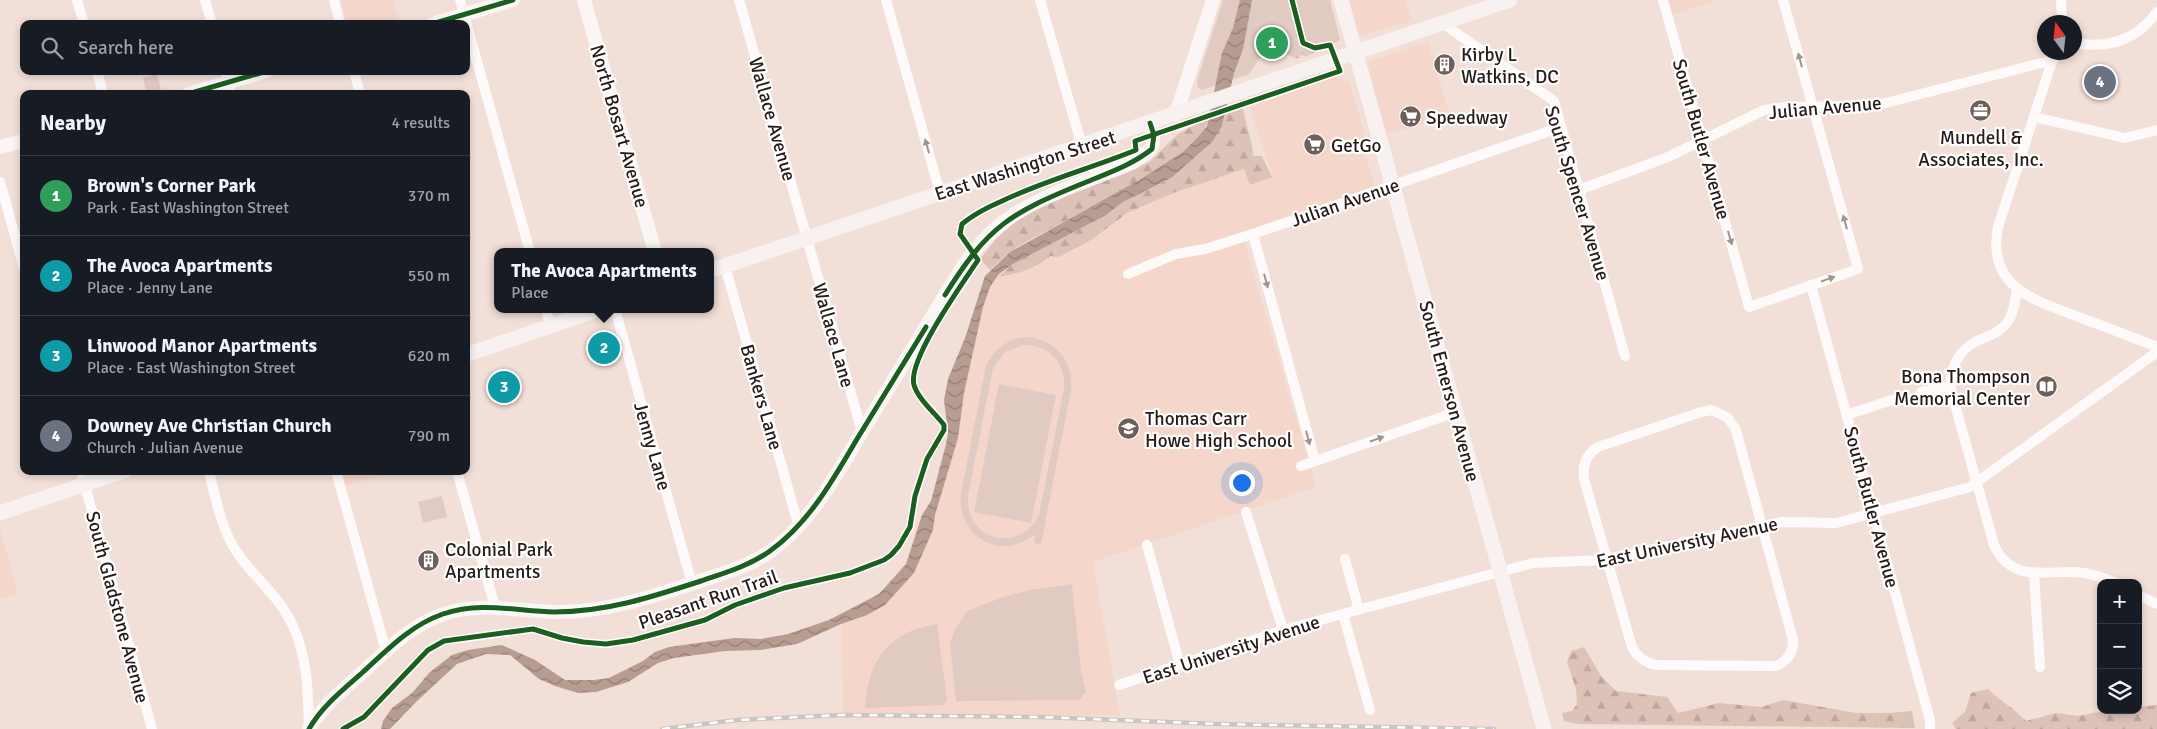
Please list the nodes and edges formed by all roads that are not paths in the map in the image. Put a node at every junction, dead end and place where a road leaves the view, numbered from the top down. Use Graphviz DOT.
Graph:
graph roads {
  1 [pos="77,0"];
  2 [pos="205,0"];
  3 [pos="334,0"];
  4 [pos="460,0"];
  5 [pos="513,0"];
  6 [pos="584,0"];
  7 [pos="739,0"];
  8 [pos="886,0"];
  9 [pos="1040,0"];
  10 [pos="1213,0"];
  11 [pos="1341,0"];
  12 [pos="1510,0"];
  13 [pos="1663,0"];
  14 [pos="1783,0"];
  15 [pos="2061,0"];
  16 [pos="2157,12"];
  17 [pos="464,14"];
  18 [pos="2062,15"];
  19 [pos="83,20"];
  20 [pos="211,20"];
  21 [pos="339,20"];
  22 [pos="445,20"];
  23 [pos="466,20"];
  24 [pos="1442,23"];
  25 [pos="470,36"];
  26 [pos="2082,44"];
  27 [pos="1356,53"];
  28 [pos="2040,60"];
  29 [pos="2053,60"];
  30 [pos="98,75"];
  31 [pos="253,75"];
  32 [pos="355,75"];
  33 [pos="228,82"];
  34 [pos="102,90"];
  35 [pos="201,90"];
  36 [pos="359,90"];
  37 [pos="1813,107"];
  38 [pos="1176,114"];
  39 [pos="2034,117"];
  40 [pos="1150,123"];
  41 [pos="1561,127"];
  42 [pos="2157,130"];
  43 [pos="1702,140"];
  44 [pos="20,141"];
  45 [pos="1082,146"];
  46 [pos="0,147"];
  47 [pos="0,182"];
  48 [pos="1393,185"];
  49 [pos="1578,190"];
  50 [pos="940,193"];
  51 [pos="1253,234"];
  52 [pos="807,238"];
  53 [pos="529,248"];
  54 [pos="654,248"];
  55 [pos="20,254"];
  56 [pos="725,266"];
  57 [pos="714,270"];
  58 [pos="1128,274"];
  59 [pos="1811,285"];
  60 [pos="2017,289"];
  61 [pos="547,313"];
  62 [pos="588,313"];
  63 [pos="616,313"];
  64 [pos="550,326"];
  65 [pos="2157,347"];
  66 [pos="2157,352"];
  67 [pos="470,354"];
  68 [pos="1625,356"];
  69 [pos="1951,386"];
  70 [pos="1922,392"];
  71 [pos="1895,399"];
  72 [pos="1456,412"];
  73 [pos="1846,414"];
  74 [pos="862,432"];
  75 [pos="1315,461"];
  76 [pos="1301,466"];
  77 [pos="101,475"];
  78 [pos="210,475"];
  79 [pos="337,475"];
  80 [pos="458,475"];
  81 [pos="83,478"];
  82 [pos="1976,482"];
  83 [pos="1246,512"];
  84 [pos="0,513"];
  85 [pos="1874,513"];
  86 [pos="1762,525"];
  87 [pos="799,527"];
  88 [pos="1147,545"];
  89 [pos="1345,559"];
  90 [pos="1607,559"];
  91 [pos="1500,572"];
  92 [pos="2034,574"];
  93 [pos="2103,579"];
  94 [pos="692,584"];
  95 [pos="2142,598"];
  96 [pos="2157,604"];
  97 [pos="495,607"];
  98 [pos="1359,610"];
  99 [pos="1343,614"];
  100 [pos="1282,630"];
  101 [pos="386,651"];
  102 [pos="1180,665"];
  103 [pos="2040,667"];
  104 [pos="1119,685"];
  105 [pos="1370,710"];
  106 [pos="152,729"];
  107 [pos="309,729"];
  108 [pos="1544,729"];
  109 [pos="1930,729"];
  1 -- 19 [label="street"];
  2 -- 20 [label="street"];
  3 -- 21 [label="street"];
  4 -- 17 [label="street"];
  5 -- 17 [label="street"];
  6 -- 54 [label="street, North Bosart Avenue"];
  7 -- 52 [label="street, Wallace Avenue"];
  50 -- 8 [label="street, one-way"];
  9 -- 45 [label="street"];
  10 -- 38 [label="street"];
  11 -- 27 [label="main road, South Emerson Avenue"];
  12 -- 24 [label="main road, East Washington Street"];
  13 -- 43 [label="street, South Butler Avenue"];
  37 -- 14 [label="street, one-way"];
  15 -- 18 [label="street"];
  16 -- 26 [label="street"];
  17 -- 22 [label="street"];
  17 -- 23 [label="street"];
  24 -- 27 [label="main road, East Washington Street"];
  24 -- 41 [label="street, South Spencer Avenue"];
  25 -- 53 [label="street"];
  27 -- 38 [label="main road, East Washington Street"];
  27 -- 48 [label="main road, South Emerson Avenue"];
  28 -- 37 [label="street, Julian Avenue"];
  29 -- 39 [label="street"];
  30 -- 34 [label="street"];
  31 -- 33 [label="street"];
  32 -- 36 [label="street"];
  33 -- 35 [label="street"];
  37 -- 43 [label="street, Julian Avenue"];
  59 -- 37 [label="street, one-way"];
  38 -- 40 [label="main road, East Washington Street"];
  39 -- 42 [label="street"];
  39 -- 60 [label="street"];
  40 -- 45 [label="main road, East Washington Street"];
  40 -- 74 [label="street"];
  41 -- 48 [label="street, Julian Avenue"];
  41 -- 49 [label="street, South Spencer Avenue"];
  43 -- 49 [label="street, Julian Avenue"];
  43 -- 59 [label="street, South Butler Avenue, one-way"];
  44 -- 46 [label="street"];
  45 -- 50 [label="main road, East Washington Street"];
  47 -- 55 [label="street"];
  48 -- 51 [label="street, Julian Avenue"];
  48 -- 72 [label="main road, South Emerson Avenue"];
  49 -- 68 [label="street, South Spencer Avenue"];
  50 -- 52 [label="main road, East Washington Street"];
  51 -- 58 [label="street, Julian Avenue"];
  51 -- 75 [label="street, one-way"];
  52 -- 56 [label="main road, East Washington Street"];
  52 -- 74 [label="street, Wallace Lane"];
  56 -- 57 [label="main road, East Washington Street"];
  56 -- 87 [label="street, Bankers Lane"];
  59 -- 73 [label="street, South Butler Avenue"];
  60 -- 65 [label="street"];
  60 -- 69 [label="street"];
  61 -- 64 [label="street"];
  62 -- 64 [label="main road"];
  63 -- 94 [label="street, Jenny Lane"];
  64 -- 67 [label="main road"];
  66 -- 82 [label="street, East University Avenue"];
  69 -- 70 [label="street"];
  69 -- 82 [label="street"];
  71 -- 73 [label="street"];
  75 -- 72 [label="street, one-way"];
  72 -- 91 [label="main road, South Emerson Avenue"];
  73 -- 85 [label="street, South Butler Avenue"];
  74 -- 87 [label="street"];
  75 -- 76 [label="street"];
  77 -- 81 [label="main road"];
  78 -- 107 [label="street"];
  79 -- 101 [label="street"];
  80 -- 97 [label="street"];
  81 -- 84 [label="main road"];
  81 -- 106 [label="street, South Gladstone Avenue"];
  82 -- 85 [label="street, East University Avenue"];
  82 -- 92 [label="street"];
  83 -- 100 [label="street"];
  85 -- 86 [label="street, East University Avenue"];
  85 -- 109 [label="street, South Butler Avenue"];
  86 -- 90 [label="street, East University Avenue"];
  86 -- 90 [label="street"];
  86 -- 90 [label="street"];
  87 -- 94 [label="street"];
  88 -- 102 [label="street"];
  89 -- 98 [label="street"];
  90 -- 91 [label="street, East University Avenue"];
  91 -- 98 [label="street, East University Avenue"];
  91 -- 108 [label="main road, South Emerson Avenue"];
  92 -- 93 [label="street"];
  92 -- 103 [label="street"];
  94 -- 97 [label="street"];
  95 -- 96 [label="street"];
  97 -- 101 [label="street"];
  98 -- 99 [label="street, East University Avenue"];
  99 -- 100 [label="street, East University Avenue"];
  99 -- 105 [label="street"];
  100 -- 102 [label="street, East University Avenue"];
  101 -- 107 [label="street"];
  102 -- 104 [label="street, East University Avenue"];
}
